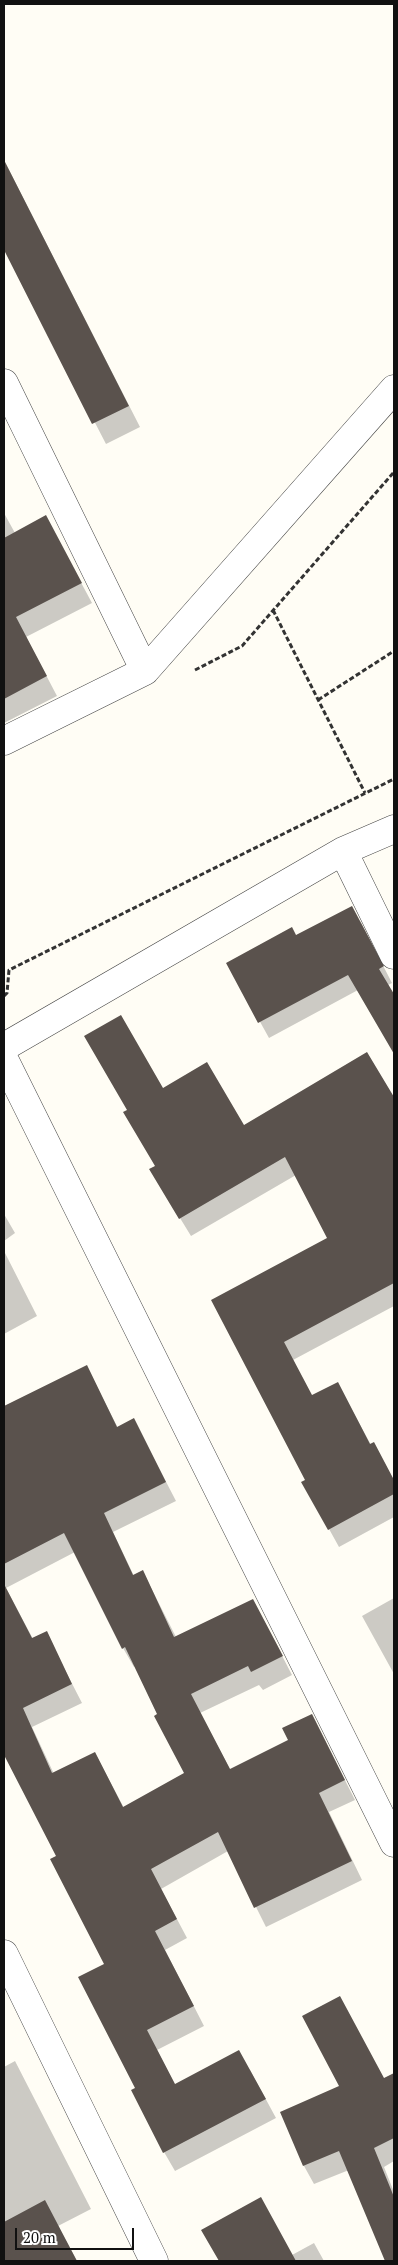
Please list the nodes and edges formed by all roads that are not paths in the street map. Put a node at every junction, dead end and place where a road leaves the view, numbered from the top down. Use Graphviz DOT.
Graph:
graph roads {
  1 [pos="4,383"];
  2 [pos="394,389"];
  3 [pos="145,671"];
  4 [pos="4,741"];
  5 [pos="394,829"];
  6 [pos="343,851"];
  7 [pos="394,955"];
  8 [pos="4,1048"];
  9 [pos="4,1059"];
  10 [pos="394,1843"];
  11 [pos="4,1954"];
  12 [pos="154,2261"];
  1 -- 3 [label="street"];
  2 -- 3 [label="street"];
  3 -- 4 [label="street"];
  5 -- 6 [label="street"];
  6 -- 7 [label="street"];
  6 -- 8 [label="street"];
  9 -- 10 [label="street"];
  11 -- 12 [label="street"];
}
